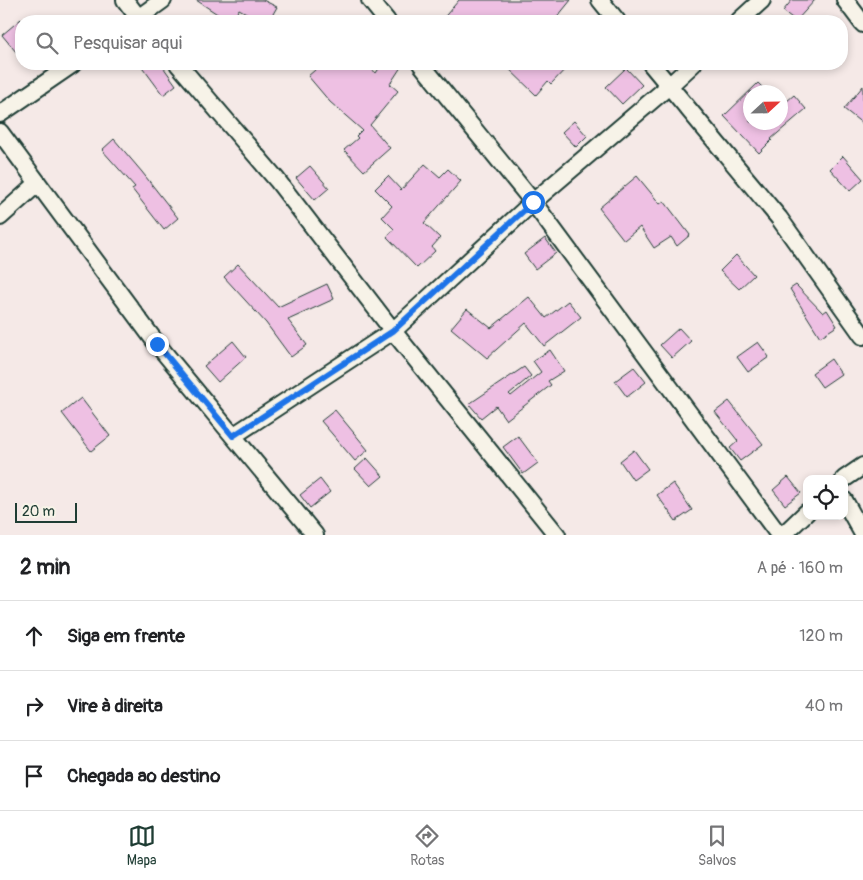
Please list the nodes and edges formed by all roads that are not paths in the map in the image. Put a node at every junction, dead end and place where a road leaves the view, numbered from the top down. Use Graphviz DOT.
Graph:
graph roads {
  1 [pos="125,0"];
  2 [pos="163,0"];
  3 [pos="370,0"];
  4 [pos="600,0"];
  5 [pos="762,0"];
  6 [pos="845,0"];
  7 [pos="135,15"];
  8 [pos="144,15"];
  9 [pos="382,15"];
  10 [pos="612,15"];
  11 [pos="746,15"];
  12 [pos="863,24"];
  13 [pos="63,70"];
  14 [pos="183,70"];
  15 [pos="427,70"];
  16 [pos="657,70"];
  17 [pos="687,70"];
  18 [pos="670,86"];
  19 [pos="0,114"];
  20 [pos="0,132"];
  21 [pos="38,183"];
  22 [pos="533,202"];
  23 [pos="0,217"];
  24 [pos="393,331"];
  25 [pos="863,336"];
  26 [pos="233,436"];
  27 [pos="863,466"];
  28 [pos="848,476"];
  29 [pos="848,507"];
  30 [pos="803,516"];
  31 [pos="863,534"];
  32 [pos="315,535"];
  33 [pos="556,535"];
  34 [pos="778,535"];
  35 [pos="783,535"];
  1 -- 7 [label="street"];
  2 -- 8 [label="street"];
  3 -- 9 [label="street"];
  4 -- 10 [label="street"];
  5 -- 11 [label="street"];
  6 -- 12 [label="street"];
  13 -- 19 [label="street"];
  14 -- 24 [label="street"];
  15 -- 22 [label="street"];
  16 -- 18 [label="street"];
  17 -- 18 [label="street"];
  18 -- 22 [label="street"];
  18 -- 25 [label="street"];
  20 -- 21 [label="street"];
  21 -- 23 [label="street"];
  21 -- 26 [label="street"];
  22 -- 24 [label="street"];
  22 -- 34 [label="street"];
  24 -- 26 [label="street"];
  24 -- 33 [label="street"];
  26 -- 32 [label="street"];
  27 -- 28 [label="street"];
  29 -- 31 [label="street"];
  30 -- 35 [label="street"];
}
